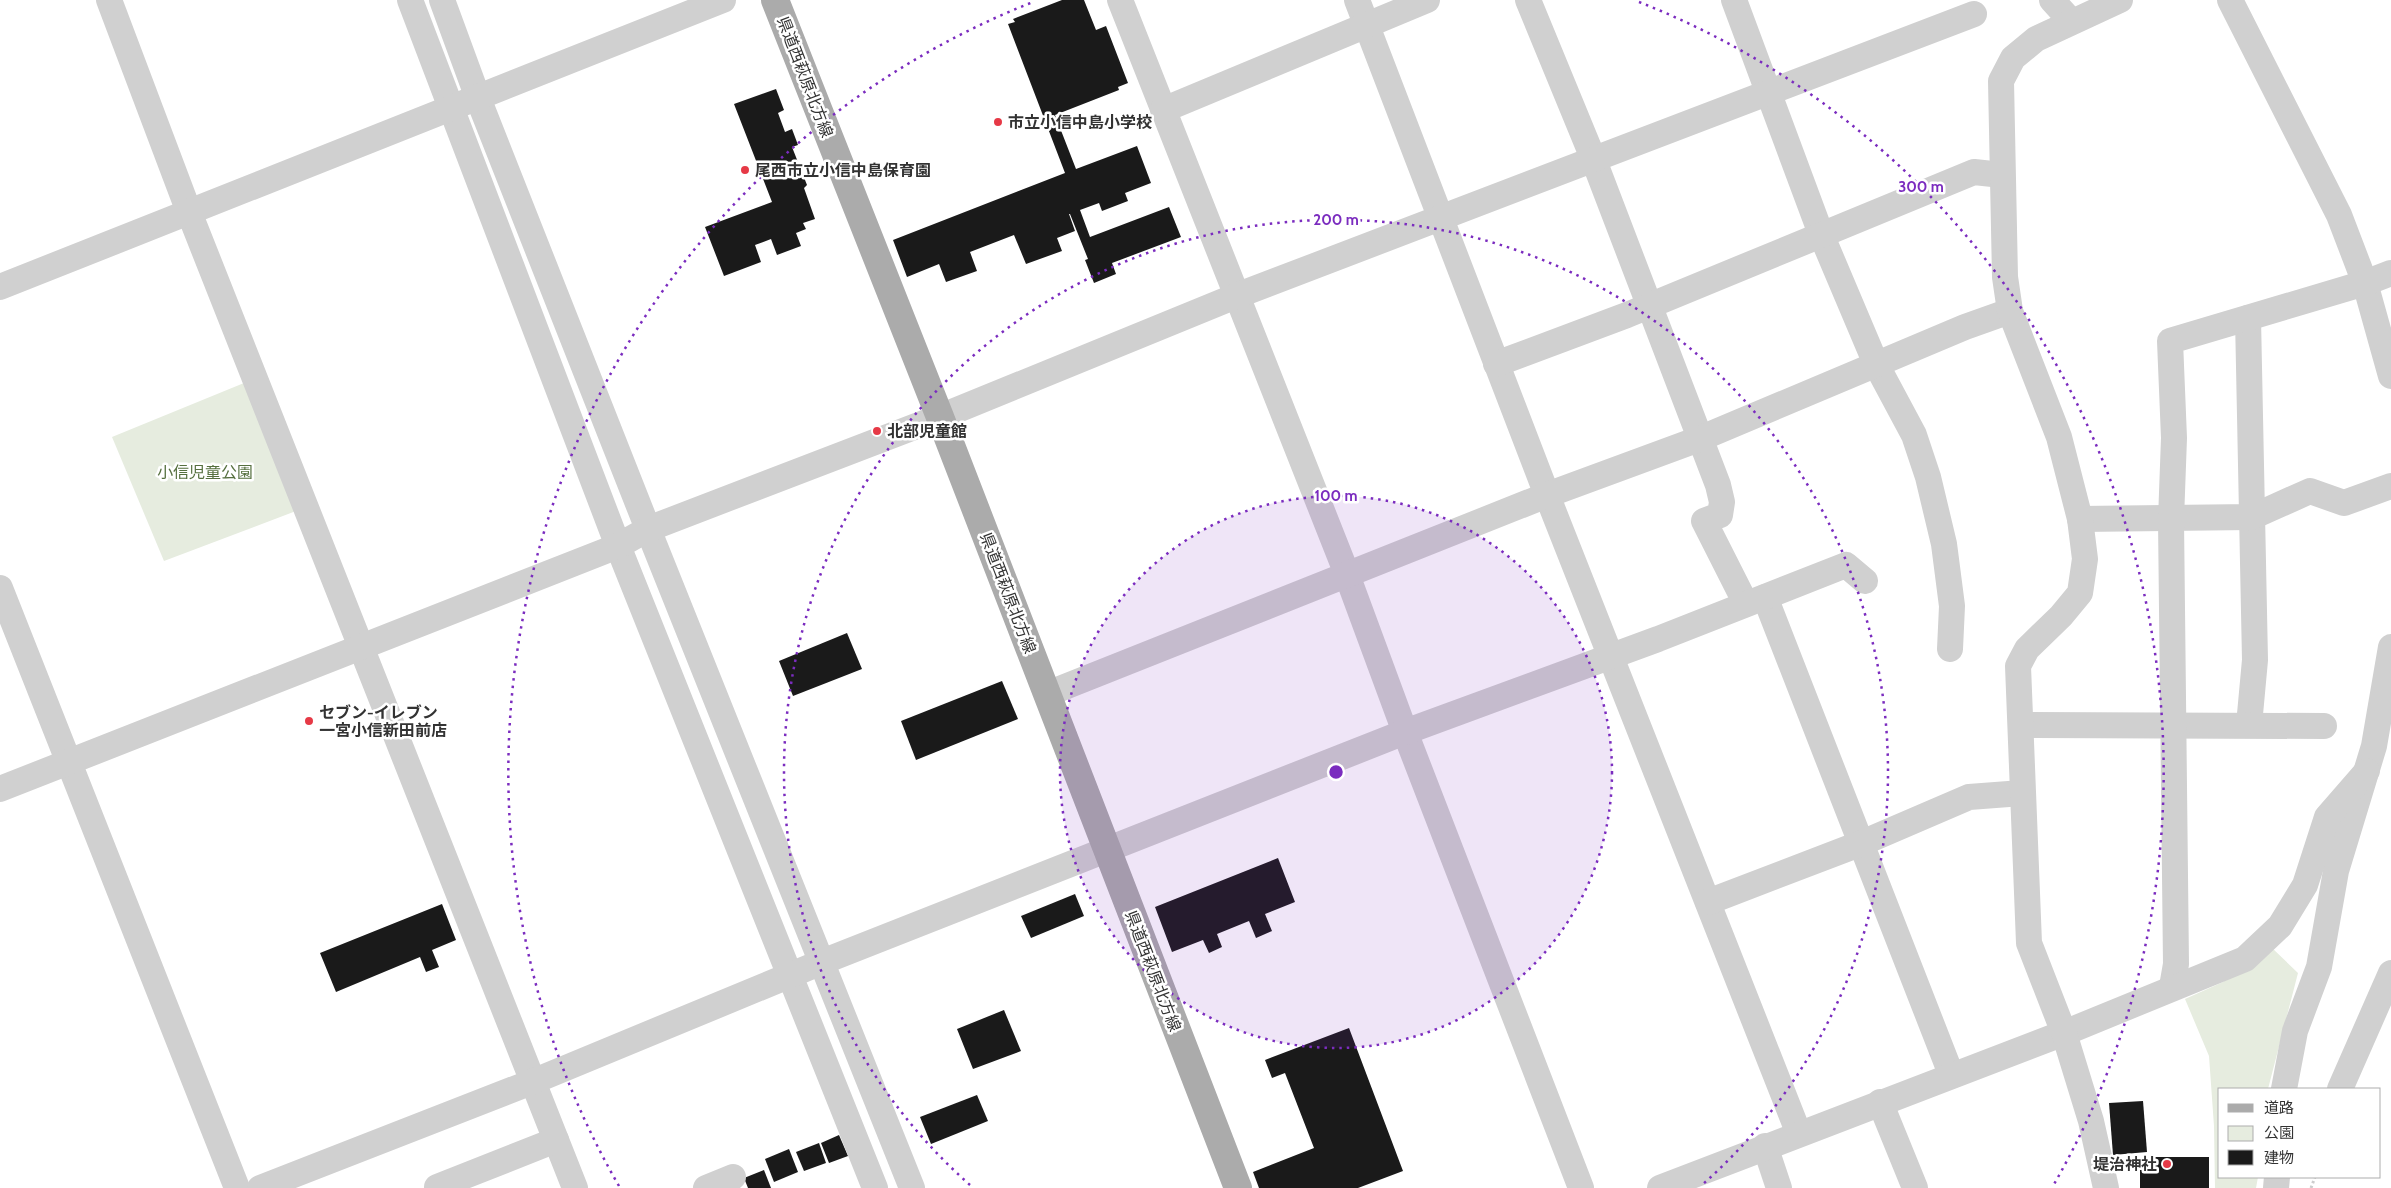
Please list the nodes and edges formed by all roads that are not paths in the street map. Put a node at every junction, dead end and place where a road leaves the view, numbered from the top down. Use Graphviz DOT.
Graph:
graph roads {
  1 [pos="108,0"];
  2 [pos="410,0"];
  3 [pos="442,0"];
  4 [pos="723,0"];
  5 [pos="775,0"];
  6 [pos="1120,0"];
  7 [pos="1356,0"];
  8 [pos="1427,0"];
  9 [pos="1528,0"];
  10 [pos="1734,0"];
  11 [pos="2052,0"];
  12 [pos="2120,0"];
  13 [pos="2230,0"];
  14 [pos="1974,14"];
  15 [pos="2070,21"];
  16 [pos="1366,26"];
  17 [pos="1769,92"];
  18 [pos="478,98"];
  19 [pos="450,109"];
  20 [pos="1163,110"];
  21 [pos="1594,158"];
  22 [pos="2002,175"];
  23 [pos="189,212"];
  24 [pos="1442,218"];
  25 [pos="1822,234"];
  26 [pos="2391,274"];
  27 [pos="2365,284"];
  28 [pos="0,287"];
  29 [pos="1236,296"];
  30 [pos="1650,305"];
  31 [pos="2010,311"];
  32 [pos="2248,318"];
  33 [pos="1496,364"];
  34 [pos="1876,364"];
  35 [pos="2391,376"];
  36 [pos="940,417"];
  37 [pos="1699,439"];
  38 [pos="2391,486"];
  39 [pos="1547,495"];
  40 [pos="2252,518"];
  41 [pos="2080,519"];
  42 [pos="2171,520"];
  43 [pos="648,529"];
  44 [pos="618,546"];
  45 [pos="1348,576"];
  46 [pos="1865,581"];
  47 [pos="0,588"];
  48 [pos="1756,600"];
  49 [pos="362,646"];
  50 [pos="2391,647"];
  51 [pos="1950,649"];
  52 [pos="1611,655"];
  53 [pos="1047,694"];
  54 [pos="2173,724"];
  55 [pos="2021,725"];
  56 [pos="2249,725"];
  57 [pos="2324,726"];
  58 [pos="1405,732"];
  59 [pos="67,762"];
  60 [pos="2367,771"];
  61 [pos="0,789"];
  62 [pos="2022,793"];
  63 [pos="1862,843"];
  64 [pos="1106,850"];
  65 [pos="1708,902"];
  66 [pos="822,962"];
  67 [pos="2391,973"];
  68 [pos="791,976"];
  69 [pos="2172,987"];
  70 [pos="2064,1033"];
  71 [pos="1951,1074"];
  72 [pos="532,1082"];
  73 [pos="2284,1088"];
  74 [pos="2340,1088"];
  75 [pos="1880,1102"];
  76 [pos="1799,1134"];
  77 [pos="556,1140"];
  78 [pos="1765,1146"];
  79 [pos="733,1177"];
  80 [pos="437,1187"];
  81 [pos="237,1188"];
  82 [pos="260,1188"];
  83 [pos="575,1188"];
  84 [pos="706,1188"];
  85 [pos="875,1188"];
  86 [pos="912,1188"];
  87 [pos="1238,1188"];
  88 [pos="1581,1188"];
  89 [pos="1660,1188"];
  90 [pos="1778,1188"];
  91 [pos="1915,1188"];
  92 [pos="2106,1188"];
  1 -- 23 [label="street"];
  2 -- 19 [label="street"];
  3 -- 18 [label="street"];
  4 -- 18 [label="street"];
  5 -- 36 [label="main road, 県道西萩原北方線"];
  6 -- 20 [label="street"];
  7 -- 16 [label="street"];
  8 -- 16 [label="street"];
  9 -- 21 [label="street"];
  10 -- 17 [label="street"];
  11 -- 15 [label="street"];
  12 -- 15 [label="street"];
  13 -- 27 [label="street"];
  14 -- 17 [label="street"];
  15 -- 22 [label="street"];
  16 -- 20 [label="street"];
  16 -- 24 [label="street"];
  17 -- 21 [label="street"];
  17 -- 25 [label="street"];
  18 -- 19 [label="street"];
  18 -- 43 [label="street"];
  19 -- 23 [label="street"];
  19 -- 44 [label="street"];
  20 -- 29 [label="street"];
  21 -- 24 [label="street"];
  21 -- 30 [label="street"];
  22 -- 25 [label="street"];
  22 -- 31 [label="street"];
  23 -- 28 [label="street"];
  23 -- 49 [label="street"];
  24 -- 29 [label="street"];
  24 -- 33 [label="street"];
  25 -- 30 [label="street"];
  25 -- 34 [label="street"];
  26 -- 27 [label="street"];
  27 -- 32 [label="street"];
  27 -- 35 [label="street"];
  29 -- 36 [label="street"];
  29 -- 45 [label="street"];
  30 -- 33 [label="street"];
  30 -- 37 [label="street"];
  31 -- 34 [label="street"];
  31 -- 41 [label="street"];
  32 -- 40 [label="street"];
  32 -- 42 [label="street"];
  33 -- 39 [label="street"];
  34 -- 37 [label="street"];
  34 -- 51 [label="street"];
  36 -- 43 [label="street"];
  36 -- 53 [label="main road, 県道西萩原北方線"];
  37 -- 39 [label="street"];
  37 -- 48 [label="street"];
  38 -- 40 [label="street"];
  39 -- 45 [label="street"];
  39 -- 52 [label="street"];
  40 -- 42 [label="street"];
  40 -- 56 [label="street"];
  41 -- 42 [label="street"];
  41 -- 55 [label="street"];
  42 -- 54 [label="street"];
  43 -- 44 [label="street"];
  43 -- 66 [label="street"];
  44 -- 49 [label="street"];
  44 -- 68 [label="street"];
  45 -- 53 [label="street"];
  45 -- 58 [label="street"];
  46 -- 48 [label="street"];
  47 -- 59 [label="street"];
  48 -- 52 [label="street"];
  48 -- 63 [label="street"];
  49 -- 59 [label="street"];
  49 -- 72 [label="street"];
  50 -- 60 [label="street"];
  52 -- 58 [label="street"];
  52 -- 65 [label="street"];
  53 -- 64 [label="main road, 県道西萩原北方線"];
  54 -- 55 [label="street"];
  54 -- 56 [label="street"];
  54 -- 69 [label="street"];
  55 -- 62 [label="street"];
  56 -- 57 [label="street"];
  58 -- 64 [label="street"];
  58 -- 88 [label="street"];
  59 -- 61 [label="street"];
  59 -- 81 [label="street"];
  60 -- 69 [label="street"];
  60 -- 73 [label="street"];
  62 -- 63 [label="street"];
  62 -- 70 [label="street"];
  63 -- 65 [label="street"];
  63 -- 71 [label="street"];
  64 -- 66 [label="street"];
  64 -- 87 [label="main road, 県道西萩原北方線"];
  65 -- 76 [label="street"];
  66 -- 68 [label="street"];
  66 -- 86 [label="street"];
  67 -- 74 [label="street"];
  68 -- 72 [label="street"];
  68 -- 85 [label="street"];
  69 -- 70 [label="street"];
  70 -- 71 [label="street"];
  70 -- 92 [label="street"];
  71 -- 75 [label="street"];
  72 -- 77 [label="street"];
  72 -- 82 [label="street"];
  75 -- 76 [label="street"];
  75 -- 91 [label="street"];
  76 -- 78 [label="street"];
  77 -- 80 [label="street"];
  77 -- 83 [label="street"];
  78 -- 89 [label="street"];
  78 -- 90 [label="street"];
  79 -- 84 [label="street"];
}
